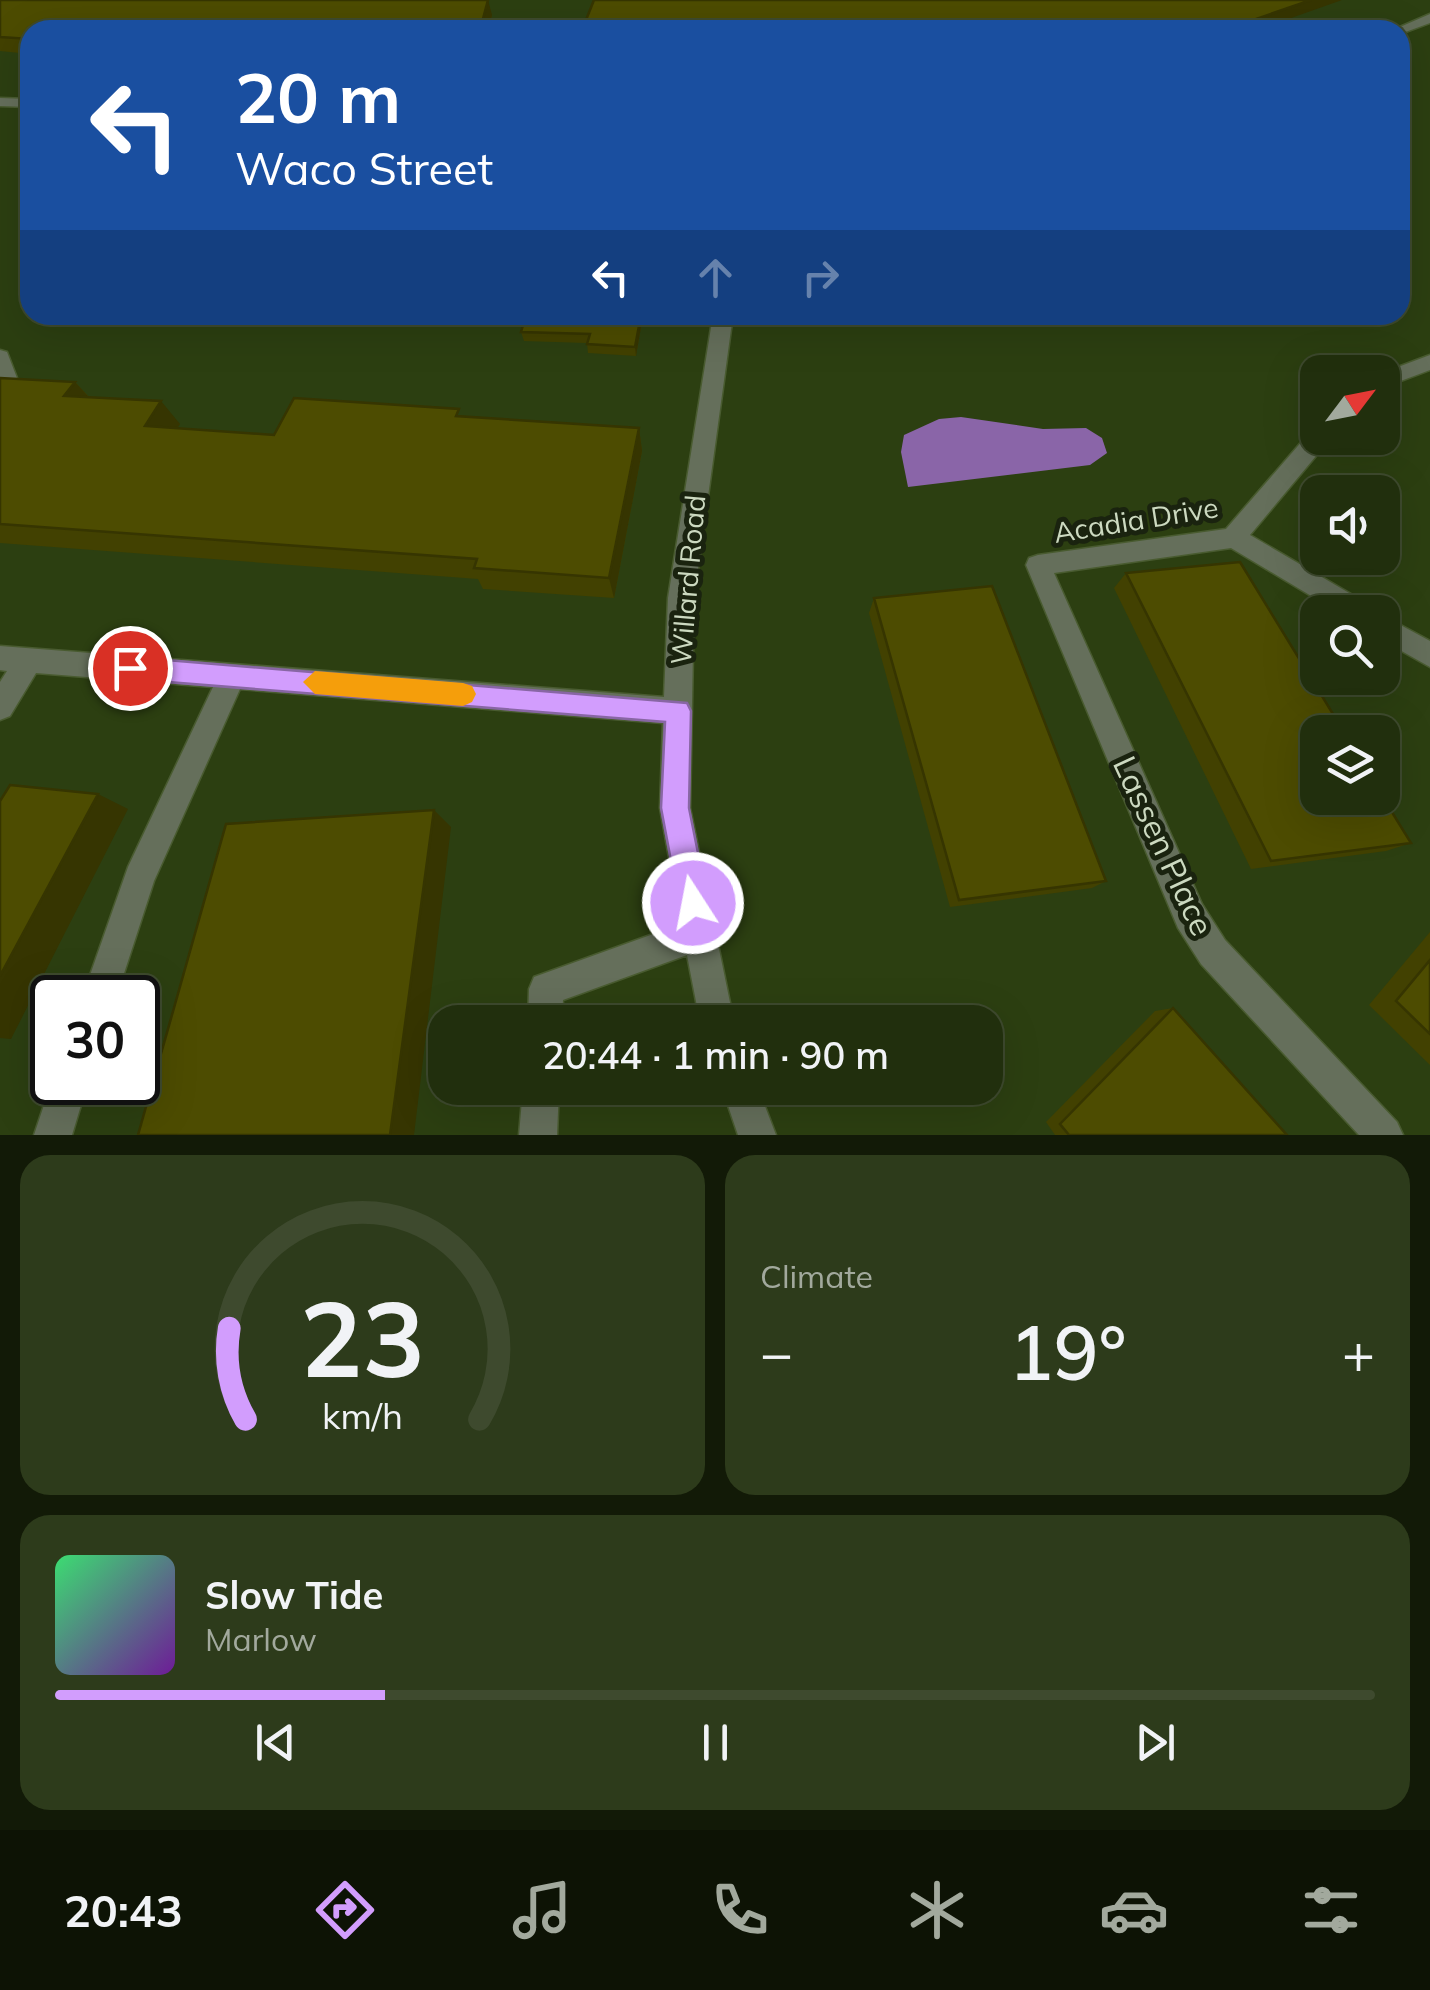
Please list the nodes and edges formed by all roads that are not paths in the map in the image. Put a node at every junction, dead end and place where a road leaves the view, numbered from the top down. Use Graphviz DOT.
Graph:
graph roads {
  1 [pos="722,325"];
  2 [pos="0,357"];
  3 [pos="1430,362"];
  4 [pos="1400,374"];
  5 [pos="0,398"];
  6 [pos="1304,455"];
  7 [pos="1234,537"];
  8 [pos="1038,565"];
  9 [pos="1331,595"];
  10 [pos="1400,637"];
  11 [pos="1430,655"];
  12 [pos="0,658"];
  13 [pos="29,660"];
  14 [pos="232,676"];
  15 [pos="0,707"];
  16 [pos="678,711"];
  17 [pos="699,934"];
  18 [pos="107,975"];
  19 [pos="545,1005"];
  20 [pos="713,1005"];
  21 [pos="63,1105"];
  22 [pos="540,1105"];
  23 [pos="746,1105"];
  24 [pos="53,1135"];
  25 [pos="538,1135"];
  26 [pos="757,1135"];
  27 [pos="1384,1135"];
  1 -- 16 [label="street, Willard Road"];
  2 -- 5 [label="street"];
  3 -- 4 [label="street"];
  6 -- 7 [label="street, Acadia Drive"];
  7 -- 8 [label="street, Acadia Drive"];
  7 -- 9 [label="street"];
  8 -- 27 [label="street, Lassen Place"];
  10 -- 11 [label="street"];
  12 -- 13 [label="street"];
  13 -- 14 [label="street"];
  13 -- 15 [label="street"];
  14 -- 16 [label="street"];
  14 -- 18 [label="street"];
  16 -- 17 [label="street, Willard Road"];
  17 -- 19 [label="street"];
  17 -- 20 [label="street, Willard Road"];
  21 -- 24 [label="street"];
  22 -- 25 [label="street"];
  23 -- 26 [label="street"];
}
